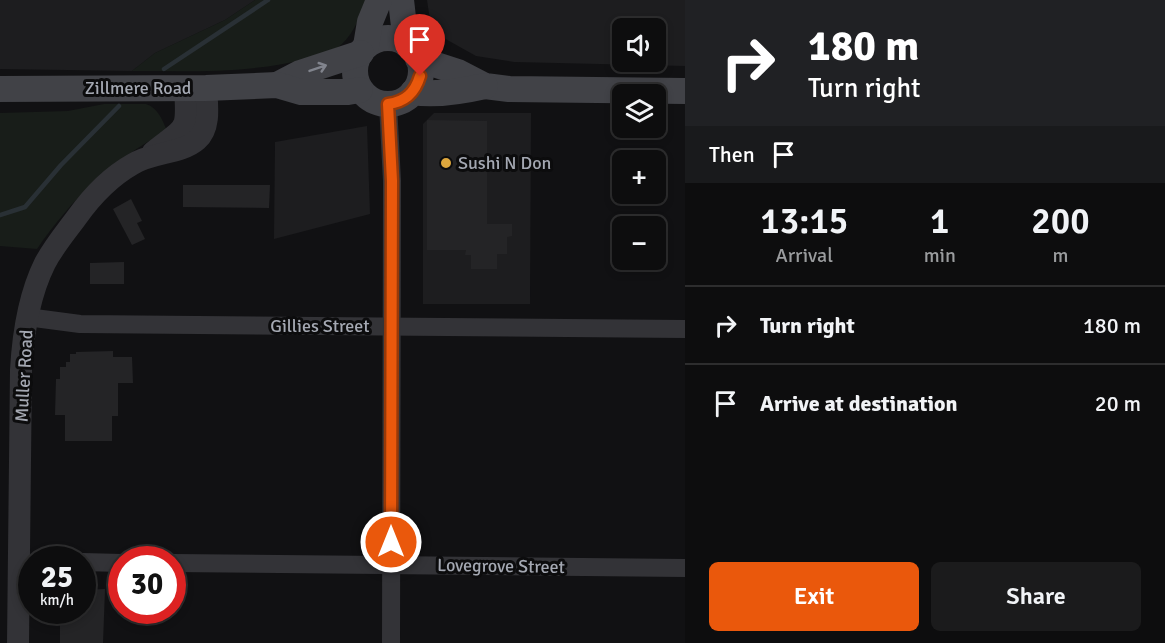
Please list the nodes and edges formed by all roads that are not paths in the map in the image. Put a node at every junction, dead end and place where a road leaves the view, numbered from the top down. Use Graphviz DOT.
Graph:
graph roads {
  1 [pos="380,0"];
  2 [pos="400,0"];
  3 [pos="364,49"];
  4 [pos="412,52"];
  5 [pos="277,85"];
  6 [pos="485,86"];
  7 [pos="196,88"];
  8 [pos="0,89"];
  9 [pos="360,90"];
  10 [pos="685,91"];
  11 [pos="413,92"];
  12 [pos="388,104"];
  13 [pos="27,317"];
  14 [pos="393,326"];
  15 [pos="685,329"];
  16 [pos="25,546"];
  17 [pos="186,563"];
  18 [pos="391,566"];
  19 [pos="685,568"];
  20 [pos="20,624"];
  21 [pos="18,643"];
  22 [pos="391,643"];
  1 -- 3 [label="main road"];
  2 -- 4 [label="main road"];
  3 -- 4 [label="main road"];
  5 -- 3 [label="main road, Zillmere Road, one-way"];
  3 -- 9 [label="main road"];
  4 -- 6 [label="main road"];
  4 -- 11 [label="main road"];
  5 -- 7 [label="main road, Zillmere Road"];
  5 -- 9 [label="main road, Zillmere Road"];
  6 -- 10 [label="main road"];
  6 -- 11 [label="main road"];
  7 -- 8 [label="main road, Zillmere Road"];
  7 -- 13 [label="street, Muller Road"];
  9 -- 12 [label="main road"];
  11 -- 12 [label="main road"];
  12 -- 14 [label="street"];
  13 -- 14 [label="street, Gillies Street"];
  13 -- 16 [label="street, Muller Road"];
  14 -- 15 [label="street, Gillies Street"];
  14 -- 18 [label="street"];
  17 -- 18 [label="street, Lovegrove Street"];
  18 -- 19 [label="street, Lovegrove Street"];
  18 -- 22 [label="street"];
  20 -- 21 [label="street, Muller Road"];
}
